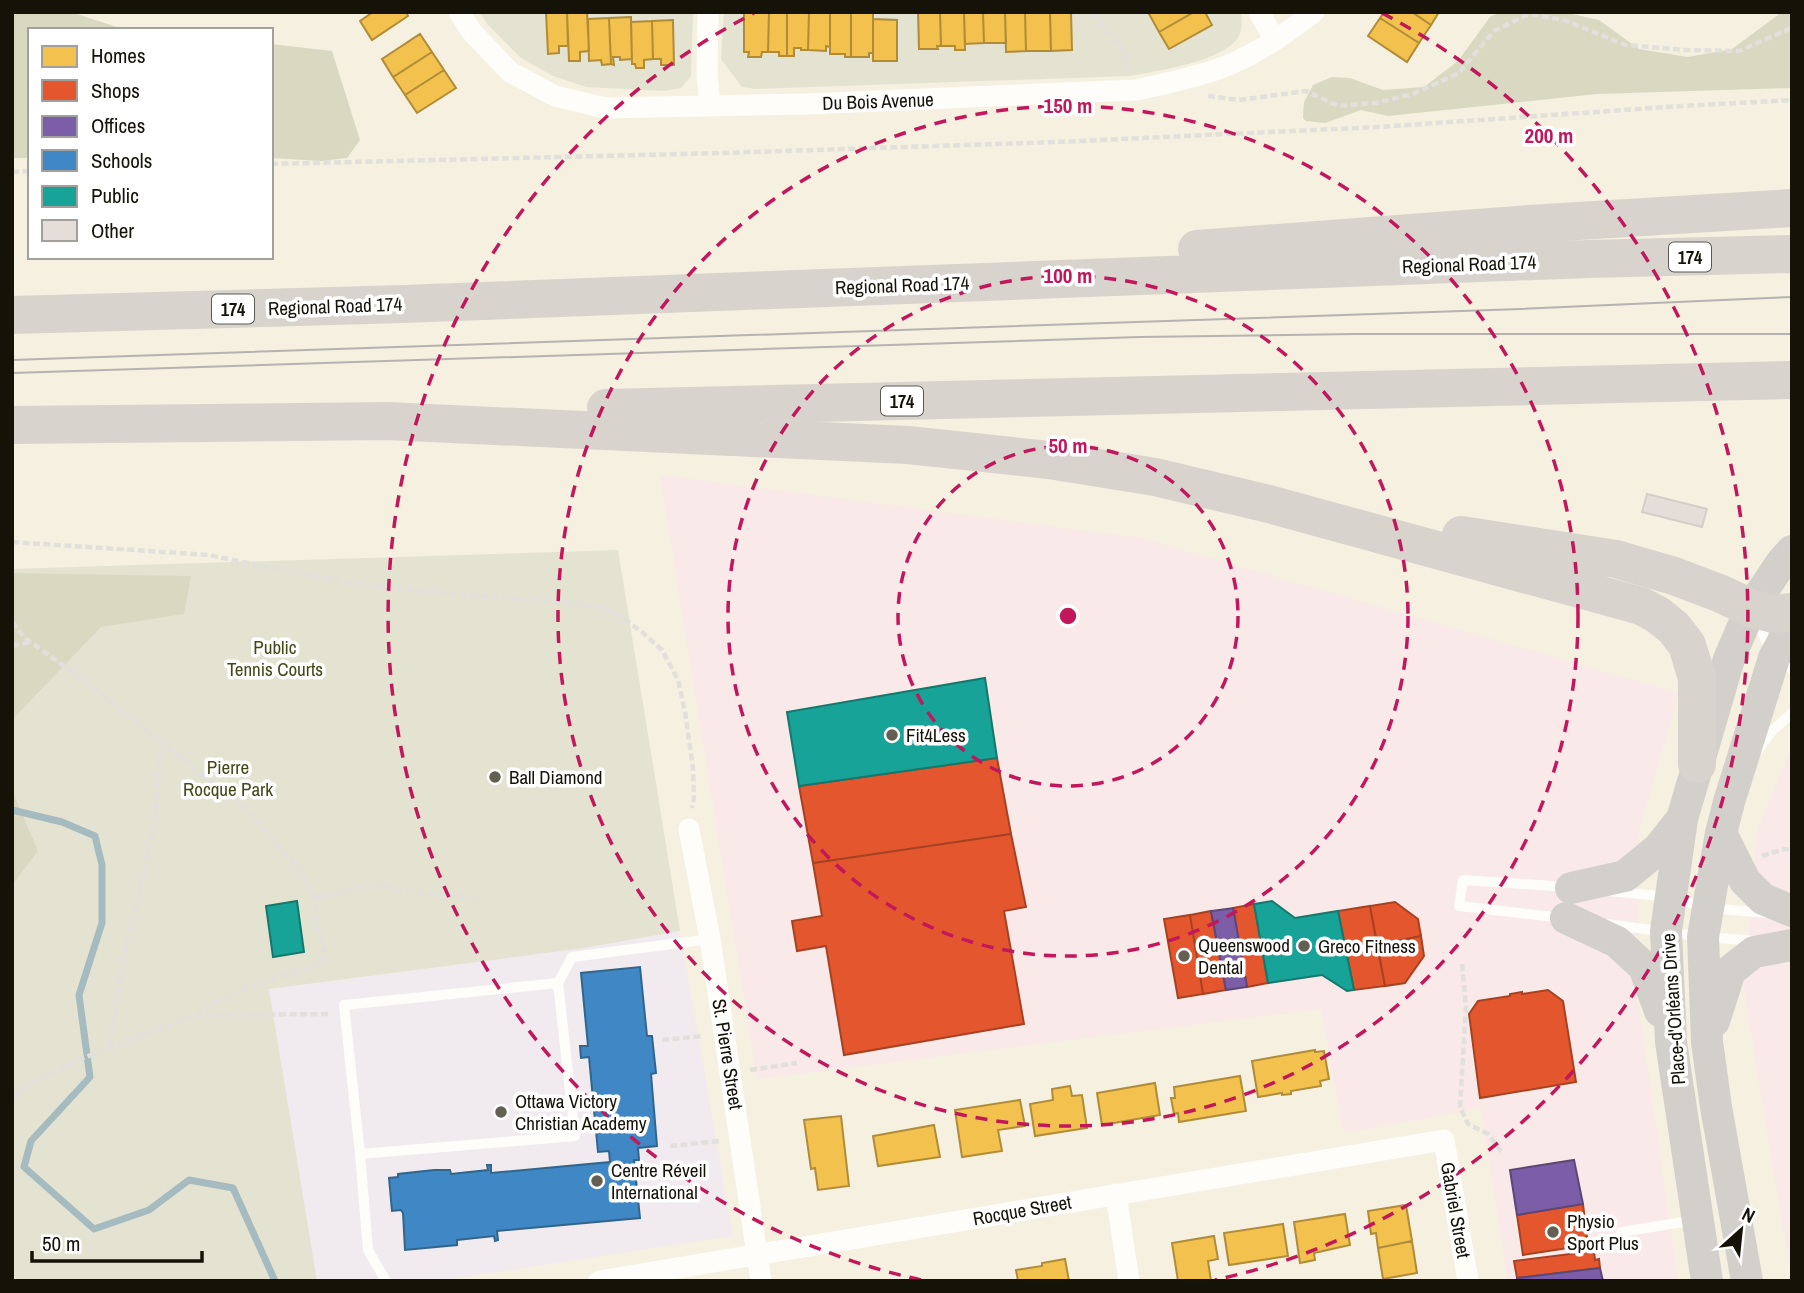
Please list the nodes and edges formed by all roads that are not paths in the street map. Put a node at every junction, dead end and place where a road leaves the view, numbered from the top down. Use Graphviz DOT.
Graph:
graph roads {
  1 [pos="459,12"];
  2 [pos="708,12"];
  3 [pos="1259,12"];
  4 [pos="1314,12"];
  5 [pos="1275,40"];
  6 [pos="710,105"];
  7 [pos="1792,208"];
  8 [pos="1792,244"];
  9 [pos="1792,254"];
  10 [pos="1587,259"];
  11 [pos="403,304"];
  12 [pos="12,315"];
  13 [pos="1792,380"];
  14 [pos="12,424"];
  15 [pos="1269,504"];
  16 [pos="1792,551"];
  17 [pos="1751,608"];
  18 [pos="1788,639"];
  19 [pos="1792,713"];
  20 [pos="1697,764"];
  21 [pos="1729,802"];
  22 [pos="1682,819"];
  23 [pos="689,829"];
  24 [pos="1721,833"];
  25 [pos="1571,888"];
  26 [pos="1670,897"];
  27 [pos="1792,913"];
  28 [pos="1566,918"];
  29 [pos="1706,923"];
  30 [pos="1666,931"];
  31 [pos="710,939"];
  32 [pos="1792,944"];
  33 [pos="558,983"];
  34 [pos="1671,1042"];
  35 [pos="1707,1042"];
  36 [pos="1444,1140"];
  37 [pos="360,1154"];
  38 [pos="1116,1194"];
  39 [pos="1698,1220"];
  40 [pos="1621,1232"];
  41 [pos="757,1255"];
  42 [pos="386,1281"];
  43 [pos="599,1281"];
  44 [pos="761,1281"];
  45 [pos="1129,1281"];
  46 [pos="1468,1281"];
  47 [pos="1707,1281"];
  48 [pos="1747,1281"];
  1 -- 6 [label="street, Du Bois Avenue"];
  2 -- 6 [label="street"];
  3 -- 5 [label="street"];
  4 -- 5 [label="street, Du Bois Avenue"];
  5 -- 6 [label="street, Du Bois Avenue"];
  7 -- 11 [label="highway"];
  8 -- 10 [label="highway"];
  9 -- 10 [label="highway, Regional Road 174 / 174"];
  10 -- 11 [label="highway, Regional Road 174 / 174"];
  11 -- 12 [label="highway, Regional Road 174 / 174"];
  13 -- 14 [label="highway, 174"];
  14 -- 15 [label="highway"];
  15 -- 17 [label="highway"];
  15 -- 20 [label="highway"];
  16 -- 17 [label="main road, Place-d'Orléans Drive"];
  17 -- 18 [label="highway"];
  17 -- 20 [label="main road, Place-d'Orléans Drive"];
  18 -- 21 [label="main road, Place-d'Orléans Drive"];
  19 -- 21 [label="lane"];
  20 -- 22 [label="main road, Place-d'Orléans Drive"];
  21 -- 24 [label="main road, Place-d'Orléans Drive"];
  22 -- 25 [label="main road"];
  22 -- 26 [label="main road, Place-d'Orléans Drive"];
  23 -- 31 [label="street, St. Pierre Street"];
  24 -- 27 [label="main road"];
  24 -- 29 [label="main road, Place-d'Orléans Drive"];
  25 -- 26 [label="lane"];
  25 -- 28 [label="lane"];
  26 -- 29 [label="lane"];
  26 -- 30 [label="main road, Place-d'Orléans Drive"];
  27 -- 29 [label="lane"];
  28 -- 30 [label="lane"];
  28 -- 34 [label="main road"];
  29 -- 30 [label="lane"];
  29 -- 32 [label="lane"];
  29 -- 35 [label="main road, Place-d'Orléans Drive"];
  30 -- 34 [label="main road, Place-d'Orléans Drive"];
  31 -- 33 [label="lane"];
  31 -- 41 [label="street, St. Pierre Street"];
  32 -- 35 [label="main road"];
  33 -- 37 [label="lane"];
  33 -- 37 [label="lane"];
  34 -- 39 [label="main road, Place-d'Orléans Drive"];
  35 -- 48 [label="main road, Place-d'Orléans Drive"];
  36 -- 38 [label="street, Rocque Street"];
  36 -- 46 [label="street, Gabriel Street"];
  37 -- 42 [label="lane"];
  38 -- 41 [label="street, Rocque Street"];
  38 -- 45 [label="street"];
  39 -- 40 [label="lane"];
  39 -- 47 [label="main road, Place-d'Orléans Drive"];
  41 -- 43 [label="street, Rocque Street"];
  41 -- 44 [label="street, St. Pierre Street"];
}
